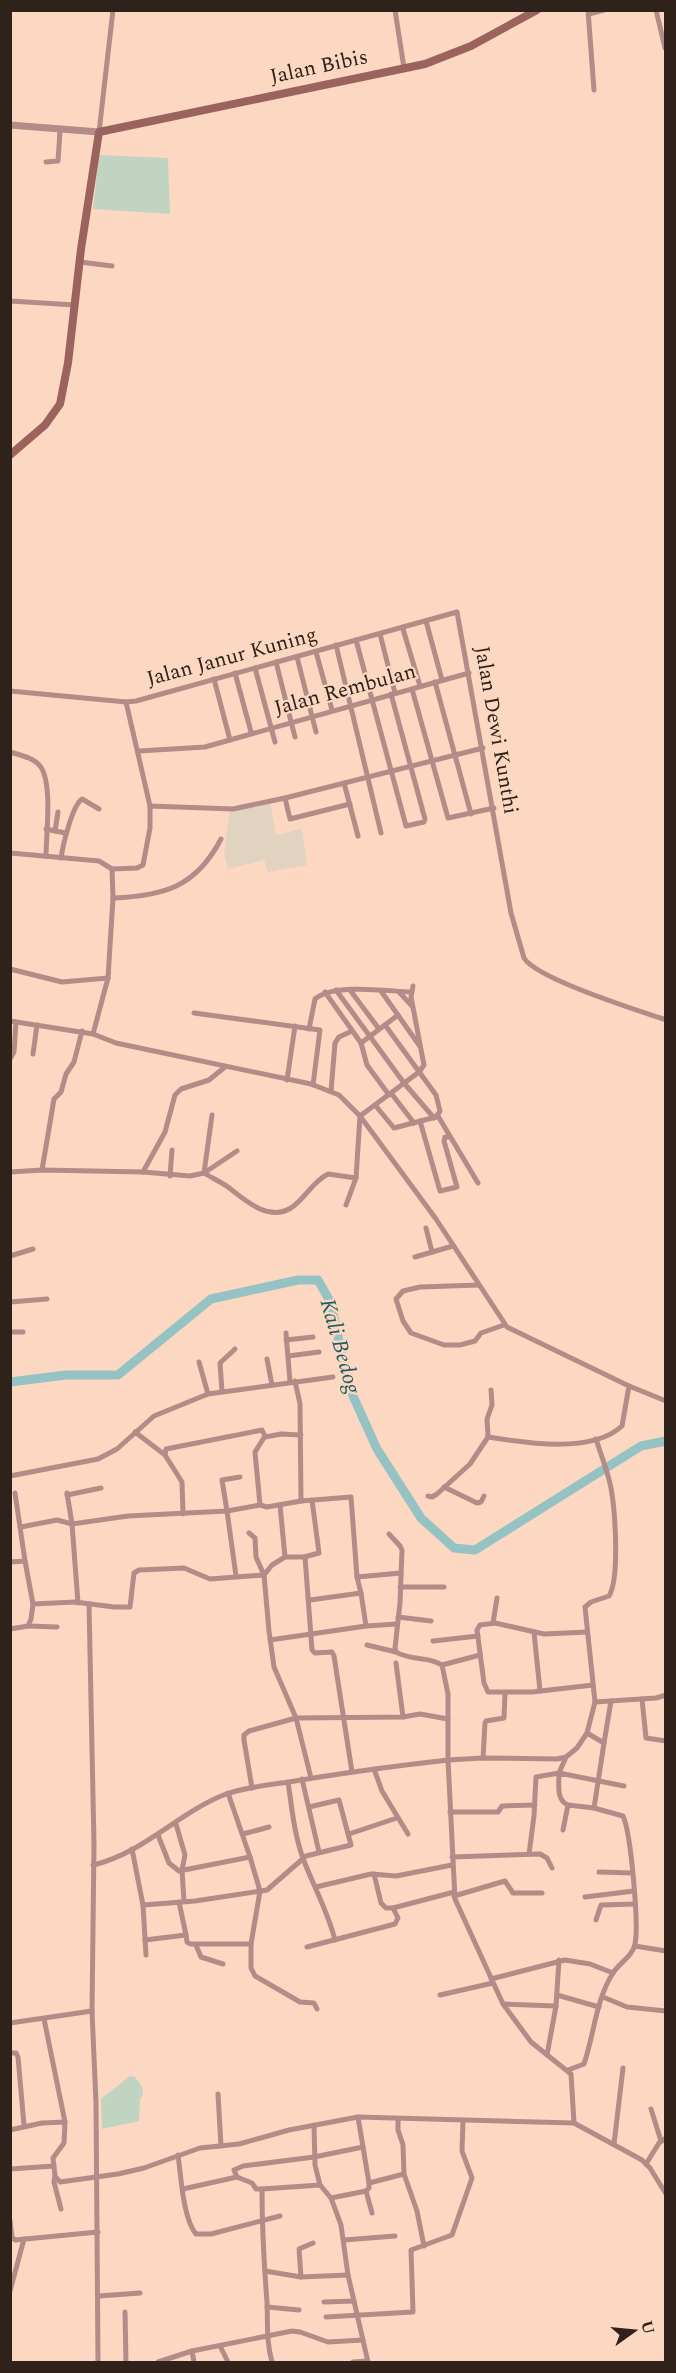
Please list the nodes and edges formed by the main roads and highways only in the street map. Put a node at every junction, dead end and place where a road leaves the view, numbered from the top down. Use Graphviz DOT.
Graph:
graph roads {
  1 [pos="537,10"];
  2 [pos="10,455"];
  1 -- 2 [label="main road, Jalan Bibis"];
}
